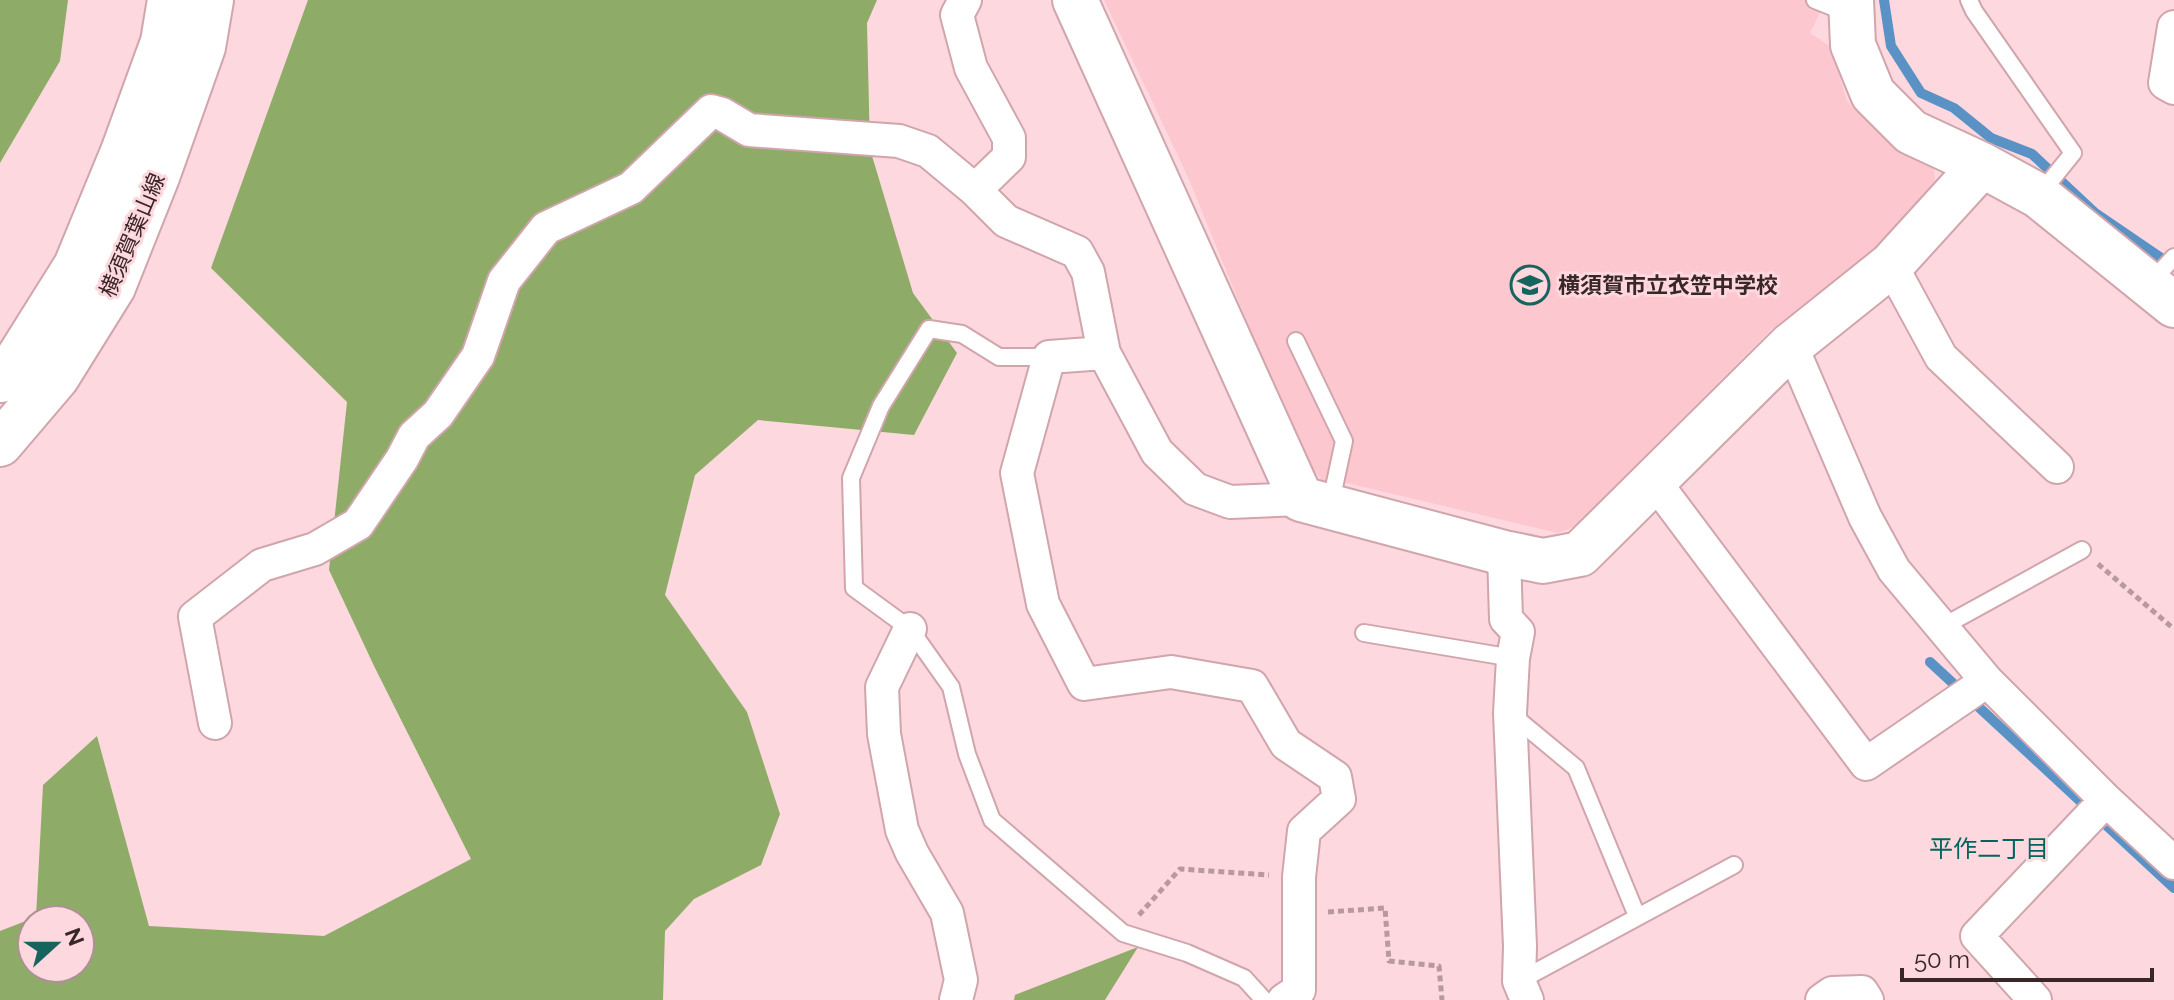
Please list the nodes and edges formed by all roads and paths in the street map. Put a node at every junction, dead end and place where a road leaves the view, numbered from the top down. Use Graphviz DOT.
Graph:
graph roads {
  1 [pos="170,0"];
  2 [pos="211,0"];
  3 [pos="965,0"];
  4 [pos="1075,0"];
  5 [pos="1969,0"];
  6 [pos="1839,5"];
  7 [pos="2174,27"];
  8 [pos="2174,88"];
  9 [pos="1982,165"];
  10 [pos="975,190"];
  11 [pos="2039,196"];
  12 [pos="1891,265"];
  13 [pos="2165,283"];
  14 [pos="1296,341"];
  15 [pos="1791,345"];
  16 [pos="1104,353"];
  17 [pos="1049,357"];
  18 [pos="0,380"];
  19 [pos="0,444"];
  20 [pos="2057,467"];
  21 [pos="1655,482"];
  22 [pos="1315,504"];
  23 [pos="2082,550"];
  24 [pos="1504,553"];
  25 [pos="1940,628"];
  26 [pos="910,629"];
  27 [pos="2174,629"];
  28 [pos="1364,633"];
  29 [pos="1513,658"];
  30 [pos="1987,681"];
  31 [pos="1510,713"];
  32 [pos="215,723"];
  33 [pos="2106,800"];
  34 [pos="2174,863"];
  35 [pos="1734,865"];
  36 [pos="1299,877"];
  37 [pos="1300,914"];
  38 [pos="1637,916"];
  39 [pos="1123,933"];
  40 [pos="1523,990"];
  41 [pos="956,1000"];
  42 [pos="1264,1000"];
  43 [pos="1284,1000"];
  44 [pos="1442,1000"];
  45 [pos="1822,1000"];
  46 [pos="1867,1000"];
  47 [pos="2035,1000"];
  1 -- 18 [label="street, 横須賀葉山線"];
  2 -- 19 [label="street, 横須賀葉山線"];
  3 -- 10 [label="street"];
  4 -- 22 [label="street"];
  5 -- 11 [label="lane"];
  6 -- 9 [label="street"];
  7 -- 8 [label="street"];
  9 -- 11 [label="street"];
  9 -- 12 [label="street"];
  10 -- 16 [label="street"];
  10 -- 32 [label="street"];
  11 -- 13 [label="street"];
  12 -- 15 [label="street"];
  12 -- 20 [label="street"];
  14 -- 22 [label="lane"];
  15 -- 21 [label="street"];
  15 -- 25 [label="street"];
  16 -- 17 [label="street"];
  16 -- 22 [label="street"];
  17 -- 26 [label="lane"];
  17 -- 36 [label="street"];
  21 -- 24 [label="street"];
  21 -- 30 [label="street"];
  22 -- 24 [label="street"];
  23 -- 25 [label="lane"];
  23 -- 27 [label="path"];
  24 -- 29 [label="street"];
  25 -- 30 [label="street"];
  26 -- 39 [label="lane"];
  26 -- 41 [label="street"];
  28 -- 29 [label="lane"];
  29 -- 31 [label="street"];
  30 -- 33 [label="street"];
  31 -- 38 [label="lane"];
  31 -- 40 [label="street"];
  33 -- 34 [label="street"];
  33 -- 47 [label="street"];
  35 -- 38 [label="lane"];
  36 -- 37 [label="street"];
  36 -- 39 [label="path"];
  37 -- 43 [label="street"];
  37 -- 44 [label="path"];
  38 -- 40 [label="lane"];
  39 -- 42 [label="lane"];
  45 -- 46 [label="street"];
}
